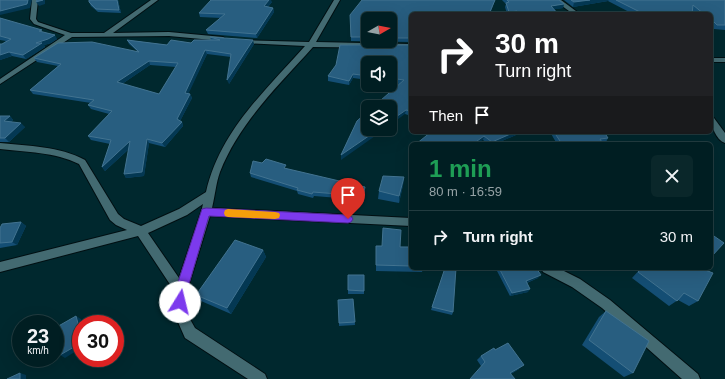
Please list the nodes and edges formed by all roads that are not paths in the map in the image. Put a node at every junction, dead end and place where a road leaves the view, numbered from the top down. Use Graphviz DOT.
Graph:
graph roads {
  1 [pos="35,0"];
  2 [pos="155,0"];
  3 [pos="337,0"];
  4 [pos="557,0"];
  5 [pos="574,12"];
  6 [pos="70,35"];
  7 [pos="104,35"];
  8 [pos="312,43"];
  9 [pos="409,46"];
  10 [pos="713,60"];
  11 [pos="725,60"];
  12 [pos="0,82"];
  13 [pos="713,123"];
  14 [pos="725,140"];
  15 [pos="0,146"];
  16 [pos="210,194"];
  17 [pos="206,212"];
  18 [pos="409,222"];
  19 [pos="141,231"];
  20 [pos="0,267"];
  21 [pos="552,270"];
  22 [pos="181,291"];
  23 [pos="260,379"];
  24 [pos="693,379"];
  1 -- 6 [label="street"];
  2 -- 7 [label="street"];
  3 -- 8 [label="street"];
  4 -- 5 [label="street"];
  6 -- 7 [label="street"];
  6 -- 12 [label="street"];
  7 -- 8 [label="street"];
  8 -- 9 [label="street"];
  8 -- 16 [label="street"];
  10 -- 11 [label="street"];
  13 -- 14 [label="street"];
  15 -- 19 [label="street"];
  16 -- 17 [label="street"];
  16 -- 19 [label="street"];
  17 -- 18 [label="street"];
  17 -- 22 [label="street"];
  19 -- 20 [label="street"];
  19 -- 22 [label="street"];
  21 -- 24 [label="street"];
  22 -- 23 [label="street"];
}
